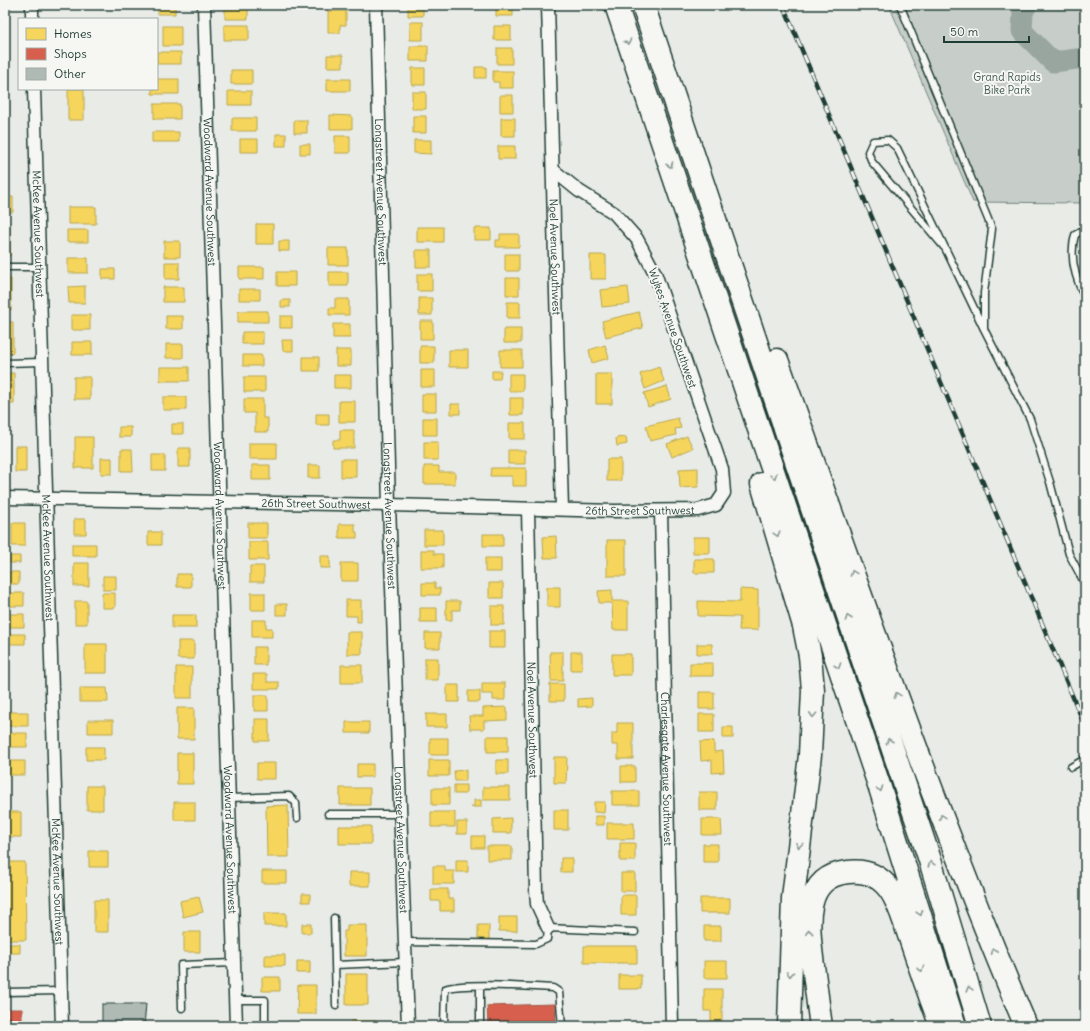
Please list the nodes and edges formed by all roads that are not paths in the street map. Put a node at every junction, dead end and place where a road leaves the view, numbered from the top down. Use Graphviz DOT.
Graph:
graph roads {
  1 [pos="32,5"];
  2 [pos="204,5"];
  3 [pos="376,5"];
  4 [pos="548,5"];
  5 [pos="616,5"];
  6 [pos="642,5"];
  7 [pos="900,5"];
  8 [pos="32,18"];
  9 [pos="34,90"];
  10 [pos="552,170"];
  11 [pos="701,180"];
  12 [pos="690,227"];
  13 [pos="1085,231"];
  14 [pos="944,247"];
  15 [pos="5,267"];
  16 [pos="39,268"];
  17 [pos="1085,298"];
  18 [pos="984,329"];
  19 [pos="42,362"];
  20 [pos="5,363"];
  21 [pos="5,498"];
  22 [pos="45,499"];
  23 [pos="720,500"];
  24 [pos="219,501"];
  25 [pos="390,505"];
  26 [pos="528,509"];
  27 [pos="562,509"];
  28 [pos="661,511"];
  29 [pos="1085,584"];
  30 [pos="1085,760"];
  31 [pos="1071,767"];
  32 [pos="229,798"];
  33 [pos="328,814"];
  34 [pos="401,814"];
  35 [pos="297,818"];
  36 [pos="334,918"];
  37 [pos="548,928"];
  38 [pos="635,932"];
  39 [pos="406,942"];
  40 [pos="406,962"];
  41 [pos="234,963"];
  42 [pos="335,965"];
  43 [pos="480,986"];
  44 [pos="61,991"];
  45 [pos="5,992"];
  46 [pos="235,1000"];
  47 [pos="336,1005"];
  48 [pos="182,1008"];
  49 [pos="62,1026"];
  50 [pos="236,1026"];
  51 [pos="265,1026"];
  52 [pos="408,1026"];
  53 [pos="444,1026"];
  54 [pos="480,1026"];
  55 [pos="562,1026"];
  56 [pos="672,1026"];
  57 [pos="789,1026"];
  58 [pos="821,1026"];
  59 [pos="941,1026"];
  60 [pos="955,1026"];
  61 [pos="980,1026"];
  62 [pos="1026,1026"];
  1 -- 8 [label="street"];
  2 -- 24 [label="street, Woodward Avenue Southwest"];
  3 -- 25 [label="street, Longstreet Avenue Southwest"];
  4 -- 10 [label="street, Noel Avenue Southwest"];
  5 -- 12 [label="highway, one-way"];
  6 -- 11 [label="highway"];
  7 -- 18 [label="lane"];
  9 -- 16 [label="street, McKee Avenue Southwest"];
  10 -- 23 [label="street, Wykes Avenue Southwest"];
  10 -- 27 [label="street, Noel Avenue Southwest"];
  61 -- 11 [label="highway, one-way"];
  62 -- 11 [label="highway, one-way"];
  12 -- 57 [label="highway, one-way"];
  12 -- 60 [label="highway, one-way"];
  13 -- 17 [label="lane"];
  14 -- 14 [label="lane"];
  14 -- 18 [label="lane"];
  15 -- 16 [label="lane"];
  16 -- 19 [label="street, McKee Avenue Southwest"];
  18 -- 29 [label="lane"];
  19 -- 20 [label="lane"];
  19 -- 22 [label="street, McKee Avenue Southwest"];
  21 -- 22 [label="street, 26th Street Southwest"];
  22 -- 24 [label="street, 26th Street Southwest"];
  22 -- 44 [label="street, McKee Avenue Southwest"];
  23 -- 28 [label="street, 26th Street Southwest"];
  24 -- 25 [label="street, 26th Street Southwest"];
  24 -- 32 [label="street, Woodward Avenue Southwest"];
  25 -- 26 [label="street, 26th Street Southwest"];
  25 -- 34 [label="street, Longstreet Avenue Southwest"];
  26 -- 27 [label="street, 26th Street Southwest"];
  26 -- 37 [label="street, Noel Avenue Southwest"];
  27 -- 28 [label="street, 26th Street Southwest"];
  28 -- 56 [label="street, Charlesgate Avenue Southwest"];
  30 -- 31 [label="lane"];
  32 -- 35 [label="lane"];
  32 -- 41 [label="street, Woodward Avenue Southwest"];
  33 -- 34 [label="lane"];
  34 -- 39 [label="street, Longstreet Avenue Southwest"];
  36 -- 42 [label="lane"];
  37 -- 38 [label="lane"];
  37 -- 39 [label="lane"];
  39 -- 40 [label="street, Longstreet Avenue Southwest"];
  40 -- 42 [label="lane"];
  40 -- 52 [label="street, Longstreet Avenue Southwest"];
  41 -- 46 [label="street, Woodward Avenue Southwest"];
  41 -- 48 [label="lane"];
  42 -- 47 [label="lane"];
  43 -- 53 [label="lane"];
  43 -- 54 [label="lane"];
  43 -- 55 [label="lane"];
  44 -- 45 [label="lane"];
  44 -- 49 [label="street, McKee Avenue Southwest"];
  46 -- 50 [label="street, Woodward Avenue Southwest"];
  46 -- 51 [label="lane"];
  58 -- 59 [label="highway, one-way"];
}
